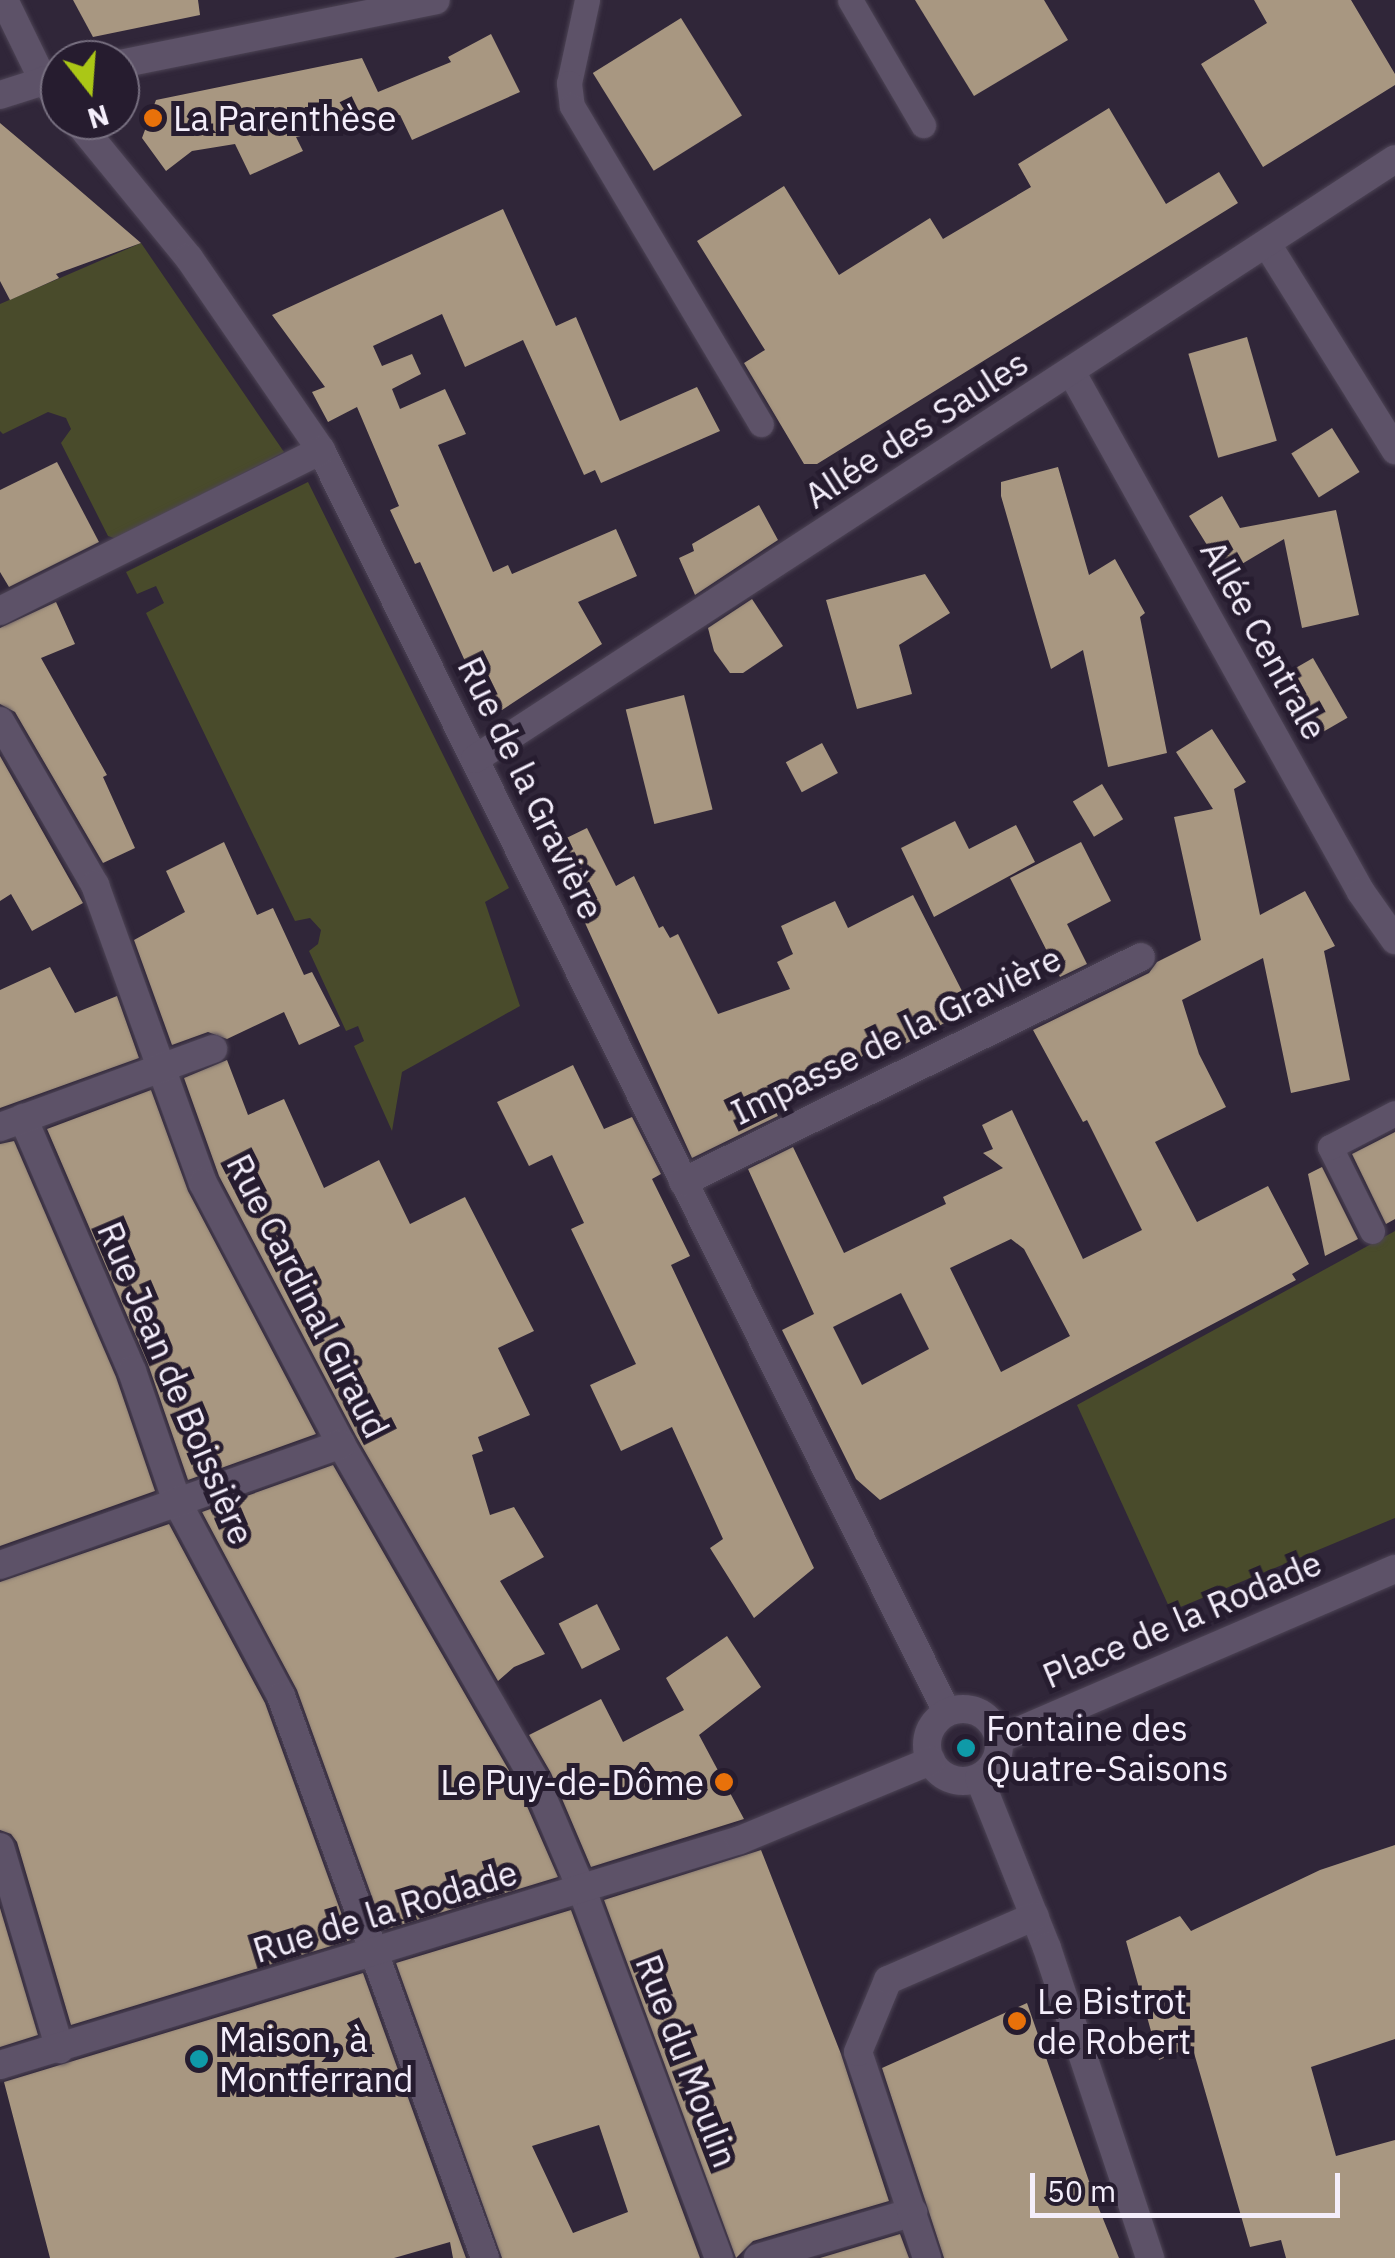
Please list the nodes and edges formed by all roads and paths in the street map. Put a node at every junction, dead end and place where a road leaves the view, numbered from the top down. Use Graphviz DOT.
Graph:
graph roads {
  1 [pos="4,0"];
  2 [pos="436,0"];
  3 [pos="587,0"];
  4 [pos="850,0"];
  5 [pos="140,60"];
  6 [pos="40,61"];
  7 [pos="40,88"];
  8 [pos="0,95"];
  9 [pos="924,126"];
  10 [pos="92,140"];
  11 [pos="1395,160"];
  12 [pos="1267,244"];
  13 [pos="1072,372"];
  14 [pos="761,424"];
  15 [pos="320,450"];
  16 [pos="1395,450"];
  17 [pos="0,611"];
  18 [pos="0,720"];
  19 [pos="475,758"];
  20 [pos="1395,940"];
  21 [pos="1141,957"];
  22 [pos="213,1049"];
  23 [pos="162,1066"];
  24 [pos="1395,1113"];
  25 [pos="11,1123"];
  26 [pos="683,1182"];
  27 [pos="1372,1231"];
  28 [pos="340,1444"];
  29 [pos="177,1502"];
  30 [pos="0,1565"];
  31 [pos="1395,1570"];
  32 [pos="948,1712"];
  33 [pos="1000,1739"];
  34 [pos="931,1762"];
  35 [pos="979,1778"];
  36 [pos="0,1847"];
  37 [pos="582,1890"];
  38 [pos="1035,1916"];
  39 [pos="372,1954"];
  40 [pos="60,2048"];
  41 [pos="0,2065"];
  42 [pos="912,2212"];
  43 [pos="485,2258"];
  44 [pos="720,2258"];
  45 [pos="758,2258"];
  46 [pos="926,2258"];
  47 [pos="1150,2258"];
  1 -- 6 [label="street"];
  2 -- 5 [label="street"];
  3 -- 14 [label="lane"];
  4 -- 9 [label="lane"];
  7 -- 8 [label="street"];
  10 -- 15 [label="street, Rue de la Gravière"];
  11 -- 12 [label="street, Allée des Saules"];
  12 -- 13 [label="street, Allée des Saules"];
  12 -- 16 [label="street"];
  13 -- 19 [label="street, Allée des Saules"];
  13 -- 20 [label="street, Allée Centrale"];
  15 -- 17 [label="street"];
  15 -- 19 [label="street, Rue de la Gravière"];
  18 -- 23 [label="street, Rue Cardinal Giraud"];
  19 -- 26 [label="street, Rue de la Gravière"];
  21 -- 26 [label="street, Impasse de la Gravière"];
  22 -- 23 [label="street"];
  23 -- 25 [label="street"];
  23 -- 28 [label="street, Rue Cardinal Giraud"];
  24 -- 27 [label="lane"];
  25 -- 29 [label="street, Rue Jean de Boissière"];
  26 -- 32 [label="street, Rue de la Gravière"];
  28 -- 29 [label="street"];
  28 -- 37 [label="street, Rue Cardinal Giraud"];
  29 -- 30 [label="street"];
  29 -- 39 [label="street, Rue Jean de Boissière"];
  31 -- 33 [label="street, Place de la Rodade"];
  32 -- 33 [label="street"];
  32 -- 34 [label="street"];
  33 -- 35 [label="street"];
  34 -- 35 [label="street"];
  34 -- 37 [label="street, Rue de la Rodade"];
  35 -- 38 [label="street"];
  36 -- 40 [label="street"];
  37 -- 39 [label="street, Rue de la Rodade"];
  37 -- 44 [label="street, Rue du Moulin"];
  38 -- 42 [label="street"];
  38 -- 47 [label="street"];
  39 -- 40 [label="street, Rue de la Rodade"];
  39 -- 43 [label="street, Rue Jean de Boissière"];
  40 -- 41 [label="street, Rue de la Rodade"];
  42 -- 45 [label="street"];
  42 -- 46 [label="street"];
}
